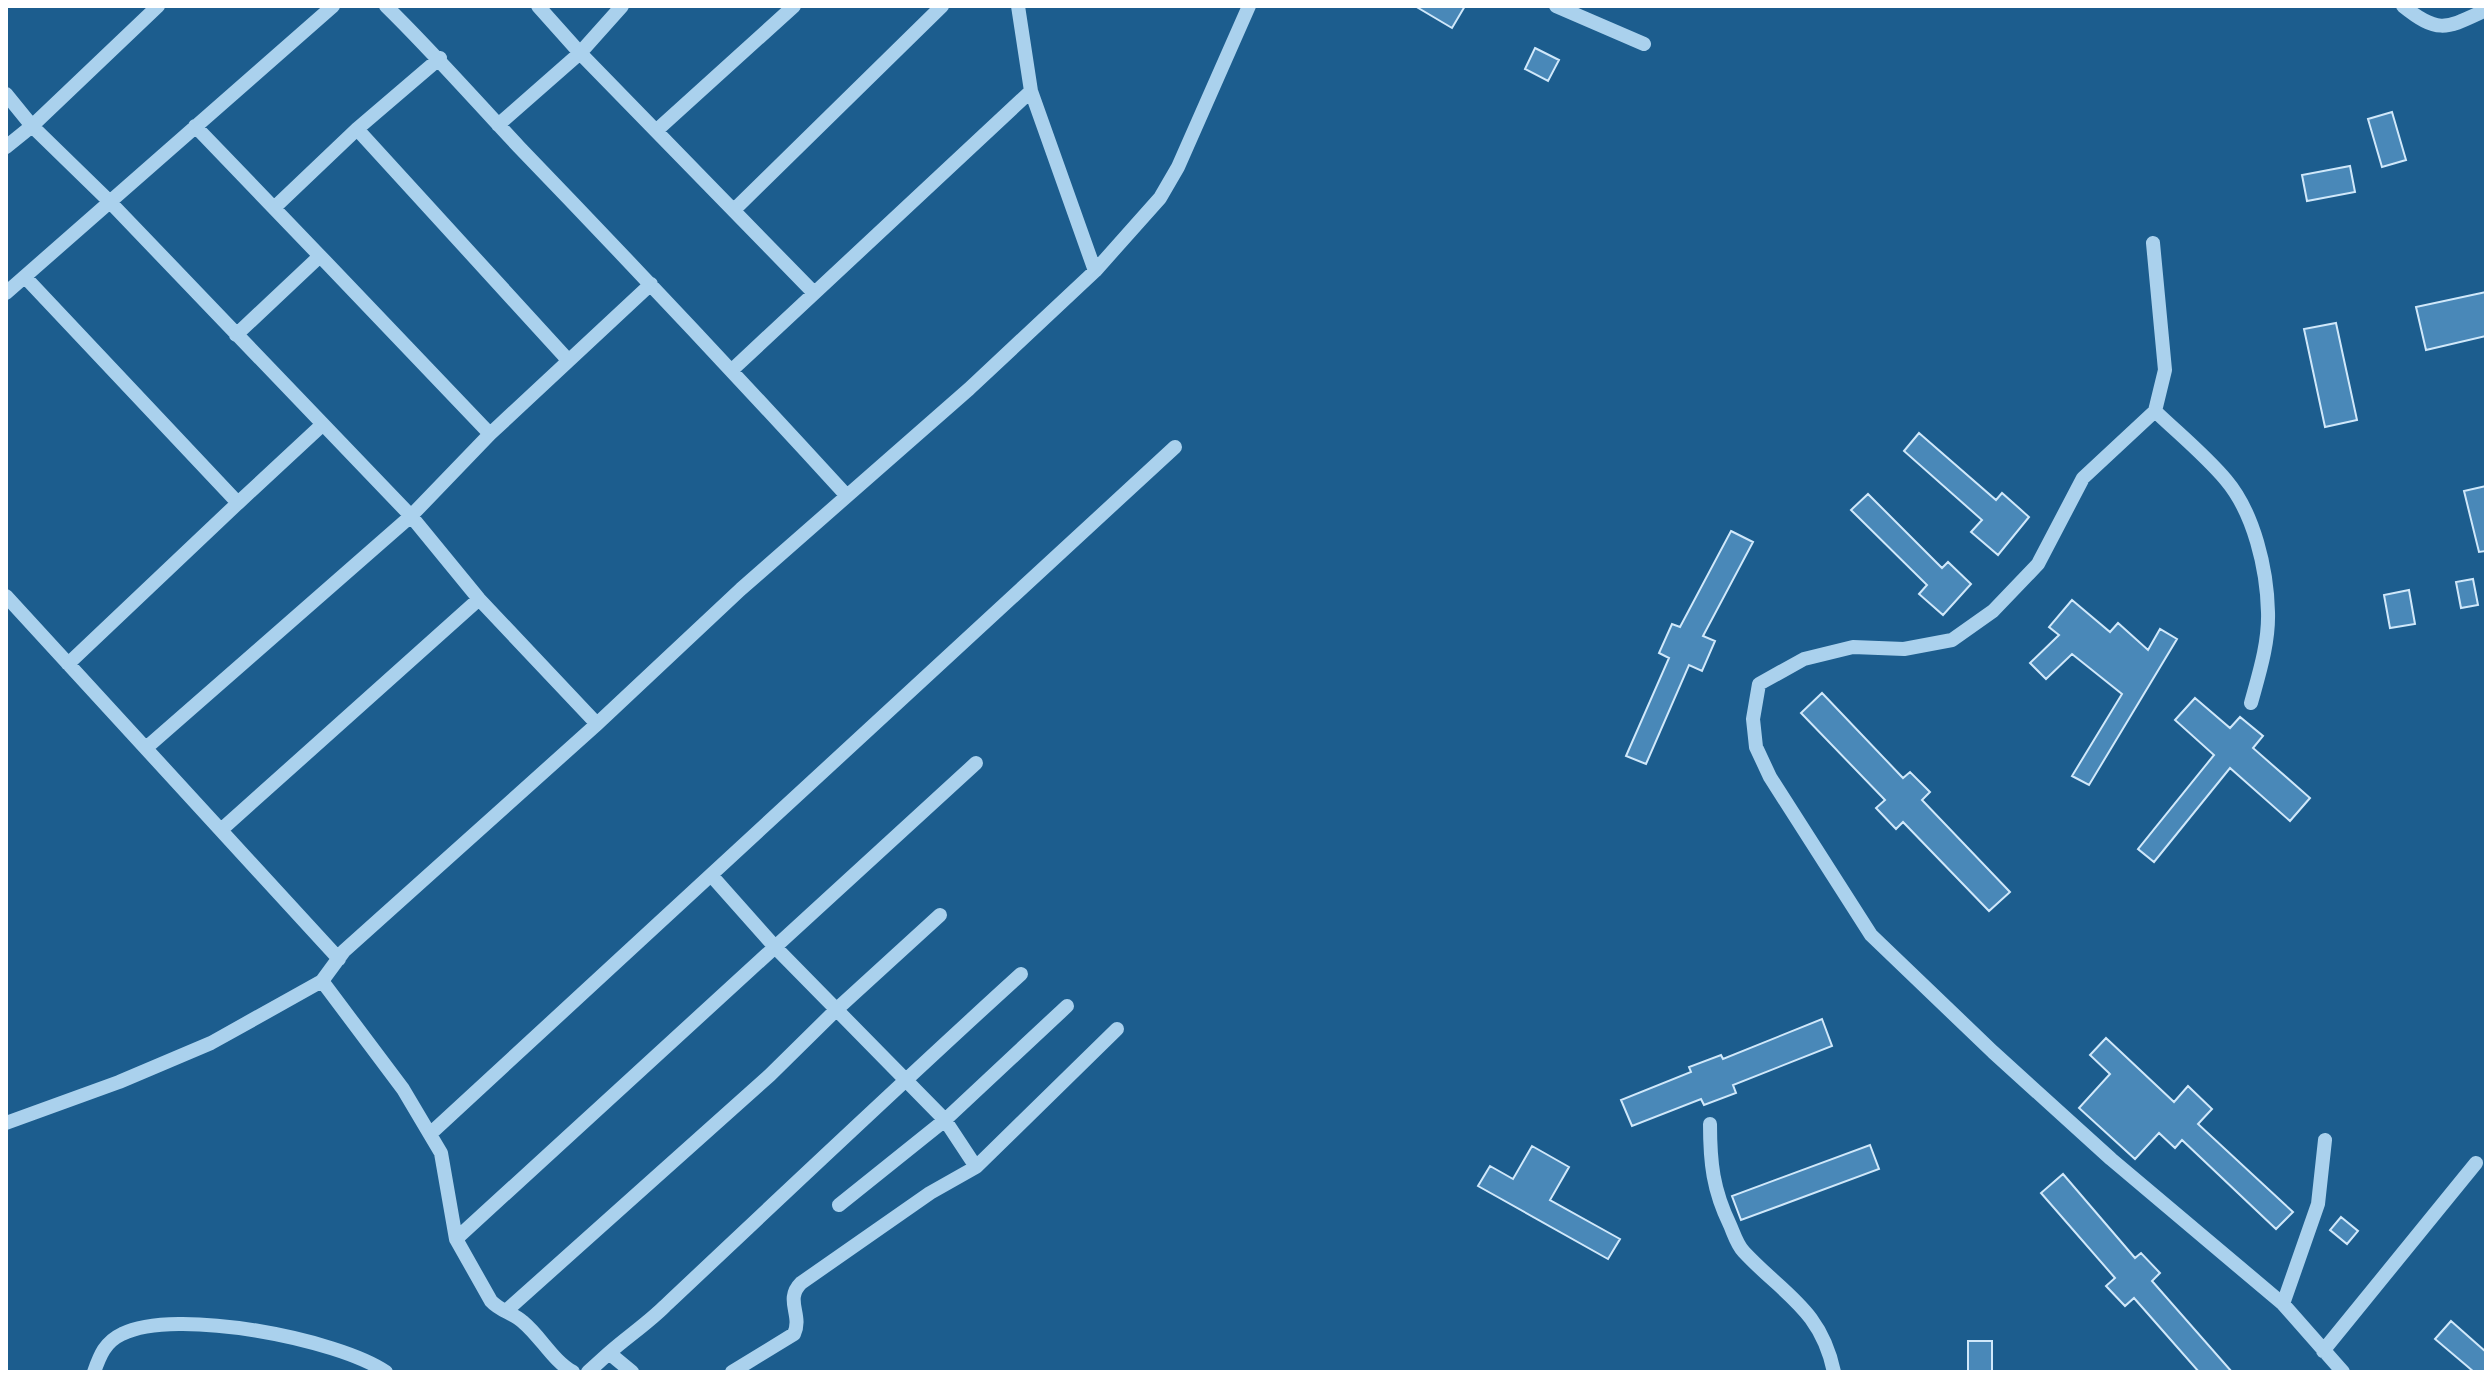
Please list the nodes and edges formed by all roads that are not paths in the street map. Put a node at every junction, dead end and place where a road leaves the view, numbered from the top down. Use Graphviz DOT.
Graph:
graph roads {
  1 [pos="158,6"];
  2 [pos="333,6"];
  3 [pos="386,6"];
  4 [pos="538,6"];
  5 [pos="622,6"];
  6 [pos="794,6"];
  7 [pos="942,6"];
  8 [pos="1018,6"];
  9 [pos="1249,6"];
  10 [pos="1556,6"];
  11 [pos="2403,6"];
  12 [pos="2486,10"];
  13 [pos="1644,44"];
  14 [pos="580,53"];
  15 [pos="440,58"];
  16 [pos="1031,91"];
  17 [pos="6,94"];
  18 [pos="498,125"];
  19 [pos="32,126"];
  20 [pos="195,126"];
  21 [pos="357,129"];
  22 [pos="657,130"];
  23 [pos="6,147"];
  24 [pos="109,201"];
  25 [pos="274,208"];
  26 [pos="735,209"];
  27 [pos="2153,243"];
  28 [pos="320,256"];
  29 [pos="1095,271"];
  30 [pos="25,277"];
  31 [pos="651,284"];
  32 [pos="6,293"];
  33 [pos="814,293"];
  34 [pos="236,335"];
  35 [pos="568,360"];
  36 [pos="732,370"];
  37 [pos="2155,411"];
  38 [pos="322,425"];
  39 [pos="490,434"];
  40 [pos="1175,447"];
  41 [pos="847,496"];
  42 [pos="238,503"];
  43 [pos="411,516"];
  44 [pos="6,596"];
  45 [pos="479,599"];
  46 [pos="68,664"];
  47 [pos="2251,703"];
  48 [pos="597,724"];
  49 [pos="146,748"];
  50 [pos="976,763"];
  51 [pos="221,830"];
  52 [pos="711,875"];
  53 [pos="940,915"];
  54 [pos="775,947"];
  55 [pos="339,959"];
  56 [pos="1021,974"];
  57 [pos="322,981"];
  58 [pos="1067,1006"];
  59 [pos="837,1009"];
  60 [pos="1117,1029"];
  61 [pos="905,1080"];
  62 [pos="945,1120"];
  63 [pos="6,1123"];
  64 [pos="1710,1124"];
  65 [pos="430,1134"];
  66 [pos="2325,1140"];
  67 [pos="2476,1163"];
  68 [pos="976,1167"];
  69 [pos="839,1205"];
  70 [pos="456,1239"];
  71 [pos="2283,1304"];
  72 [pos="506,1311"];
  73 [pos="2323,1351"];
  74 [pos="609,1353"];
  75 [pos="2339,1371"];
  76 [pos="94,1372"];
  77 [pos="386,1372"];
  78 [pos="573,1372"];
  79 [pos="588,1372"];
  80 [pos="632,1372"];
  81 [pos="732,1372"];
  82 [pos="1834,1372"];
  1 -- 19 [label="street"];
  2 -- 20 [label="street"];
  3 -- 15 [label="street"];
  4 -- 14 [label="street"];
  5 -- 14 [label="street"];
  6 -- 22 [label="street"];
  7 -- 26 [label="street"];
  8 -- 16 [label="street"];
  9 -- 29 [label="street"];
  10 -- 13 [label="street"];
  11 -- 12 [label="street"];
  14 -- 18 [label="street"];
  14 -- 22 [label="street"];
  15 -- 18 [label="street"];
  15 -- 21 [label="street"];
  16 -- 29 [label="street"];
  16 -- 33 [label="street"];
  17 -- 19 [label="street"];
  18 -- 31 [label="street"];
  19 -- 23 [label="street"];
  19 -- 24 [label="street"];
  20 -- 24 [label="street"];
  20 -- 25 [label="street"];
  21 -- 25 [label="street"];
  21 -- 35 [label="street"];
  22 -- 26 [label="street"];
  24 -- 30 [label="street"];
  24 -- 34 [label="street"];
  25 -- 28 [label="street"];
  26 -- 33 [label="street"];
  27 -- 37 [label="street"];
  28 -- 34 [label="street"];
  28 -- 39 [label="street"];
  29 -- 41 [label="street"];
  30 -- 32 [label="street"];
  30 -- 42 [label="street"];
  31 -- 35 [label="street"];
  31 -- 36 [label="street"];
  33 -- 36 [label="street"];
  34 -- 38 [label="street"];
  35 -- 39 [label="street"];
  36 -- 41 [label="street"];
  37 -- 47 [label="street"];
  37 -- 71 [label="street"];
  38 -- 42 [label="street"];
  38 -- 43 [label="street"];
  39 -- 43 [label="street"];
  40 -- 52 [label="street"];
  41 -- 48 [label="street"];
  42 -- 46 [label="street"];
  43 -- 45 [label="street"];
  43 -- 49 [label="street"];
  44 -- 46 [label="street"];
  45 -- 48 [label="street"];
  45 -- 51 [label="street"];
  46 -- 49 [label="street"];
  48 -- 55 [label="street"];
  49 -- 51 [label="street"];
  50 -- 54 [label="street"];
  51 -- 55 [label="street"];
  52 -- 54 [label="street"];
  52 -- 65 [label="street"];
  53 -- 59 [label="street"];
  54 -- 59 [label="street"];
  54 -- 70 [label="street"];
  55 -- 57 [label="street"];
  56 -- 61 [label="street"];
  57 -- 63 [label="street"];
  57 -- 65 [label="street"];
  58 -- 62 [label="street"];
  59 -- 61 [label="street"];
  59 -- 72 [label="street"];
  60 -- 68 [label="street"];
  61 -- 62 [label="street"];
  61 -- 74 [label="street"];
  62 -- 68 [label="street"];
  62 -- 69 [label="street"];
  64 -- 82 [label="street"];
  65 -- 70 [label="street"];
  66 -- 71 [label="street"];
  67 -- 73 [label="street"];
  68 -- 81 [label="street"];
  70 -- 72 [label="street"];
  71 -- 73 [label="street"];
  72 -- 78 [label="street"];
  73 -- 75 [label="street"];
  74 -- 79 [label="street"];
  74 -- 80 [label="street"];
  76 -- 77 [label="street"];
}
